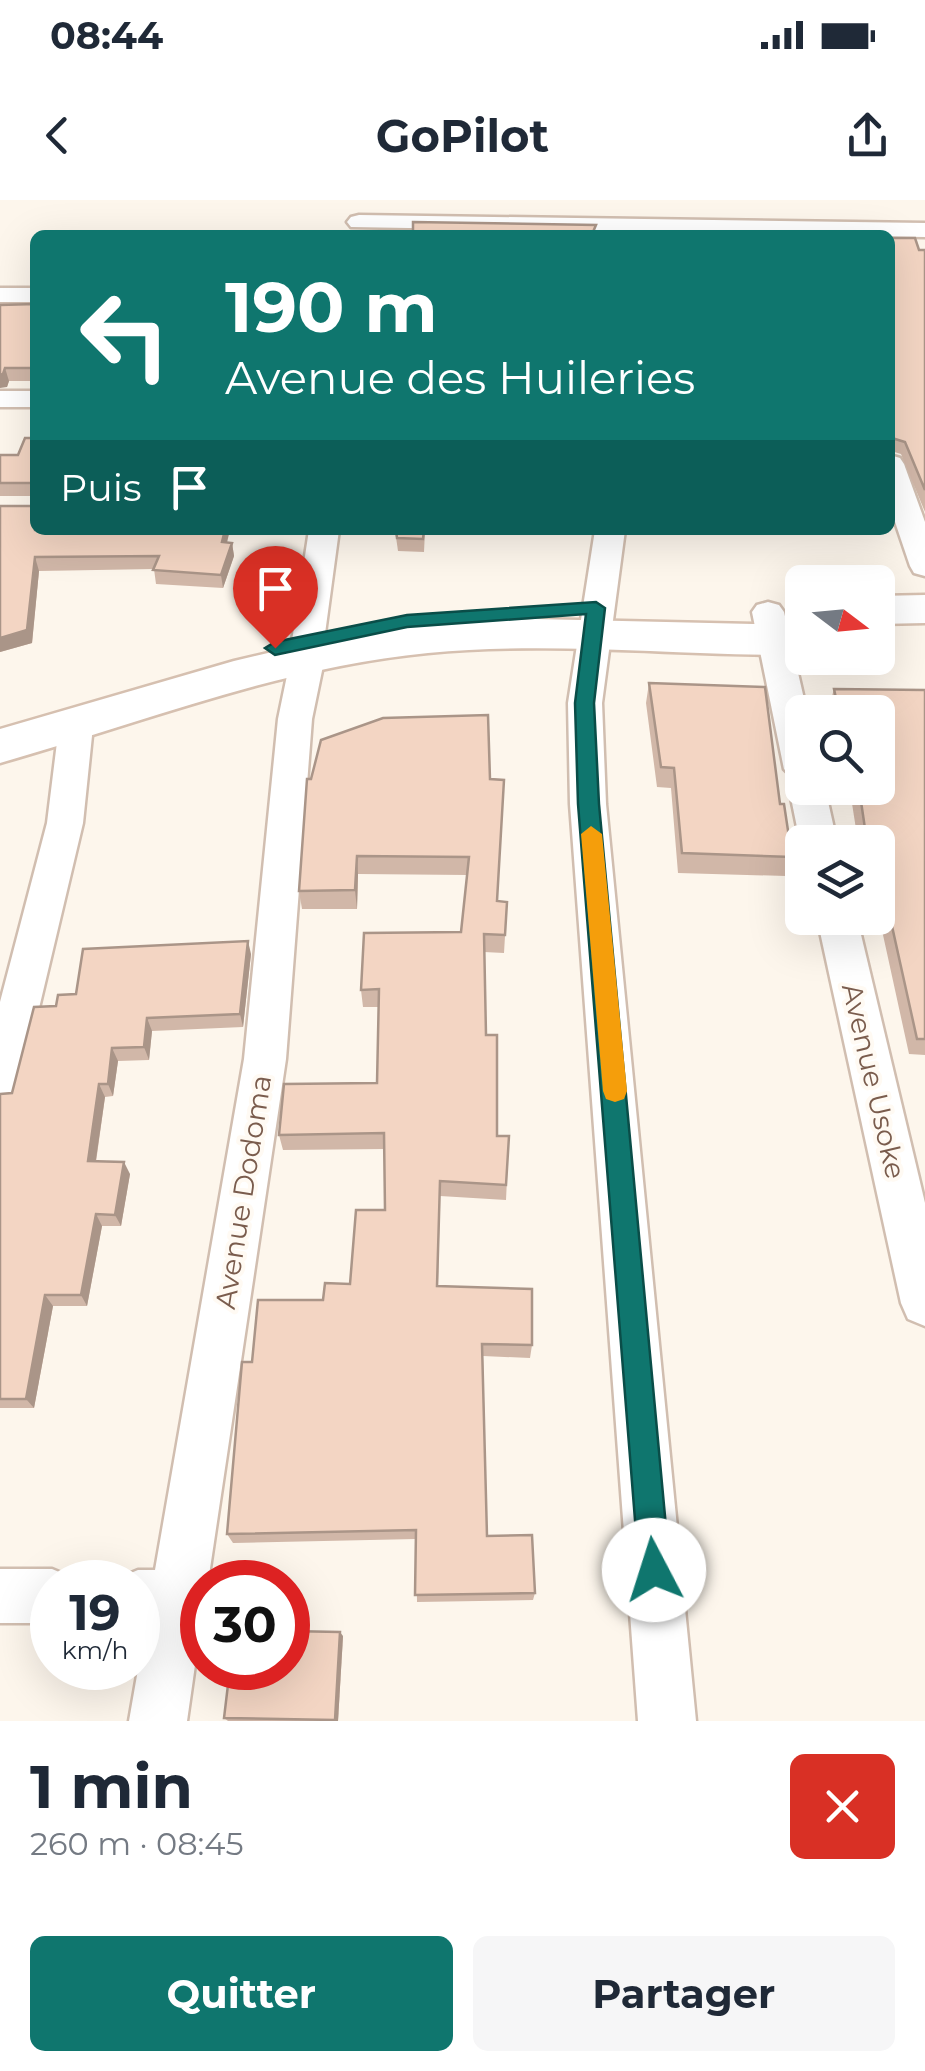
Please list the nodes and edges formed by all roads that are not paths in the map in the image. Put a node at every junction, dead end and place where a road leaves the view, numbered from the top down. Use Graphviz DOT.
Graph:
graph roads {
  1 [pos="692,200"];
  2 [pos="802,200"];
  3 [pos="526,212"];
  4 [pos="359,219"];
  5 [pos="678,230"];
  6 [pos="686,230"];
  7 [pos="811,230"];
  8 [pos="925,230"];
  9 [pos="895,231"];
  10 [pos="0,295"];
  11 [pos="30,295"];
  12 [pos="0,399"];
  13 [pos="30,399"];
  14 [pos="895,479"];
  15 [pos="323,535"];
  16 [pos="609,535"];
  17 [pos="925,566"];
  18 [pos="925,609"];
  19 [pos="895,610"];
  20 [pos="594,621"];
  21 [pos="785,626"];
  22 [pos="895,640"];
  23 [pos="925,640"];
  24 [pos="308,651"];
  25 [pos="0,717"];
  26 [pos="76,726"];
  27 [pos="0,746"];
  28 [pos="840,935"];
  29 [pos="0,1084"];
  30 [pos="925,1304"];
  31 [pos="160,1587"];
  32 [pos="0,1596"];
  33 [pos="30,1596"];
  34 [pos="158,1690"];
  35 [pos="158,1721"];
  36 [pos="667,1721"];
  1 -- 6 [label="street"];
  2 -- 7 [label="street"];
  3 -- 4 [label="street"];
  3 -- 5 [label="street"];
  8 -- 9 [label="street"];
  10 -- 11 [label="street"];
  12 -- 13 [label="street"];
  14 -- 17 [label="street"];
  15 -- 24 [label="street, Avenue Dodoma"];
  16 -- 20 [label="street"];
  18 -- 19 [label="main road"];
  20 -- 21 [label="main road"];
  20 -- 24 [label="main road"];
  20 -- 36 [label="street"];
  22 -- 23 [label="main road"];
  24 -- 25 [label="main road"];
  24 -- 26 [label="main road"];
  24 -- 31 [label="street, Avenue Dodoma"];
  26 -- 27 [label="main road"];
  26 -- 29 [label="street"];
  28 -- 30 [label="street, Avenue Usoke"];
  32 -- 33 [label="street"];
  34 -- 35 [label="street, Avenue Dodoma"];
}
